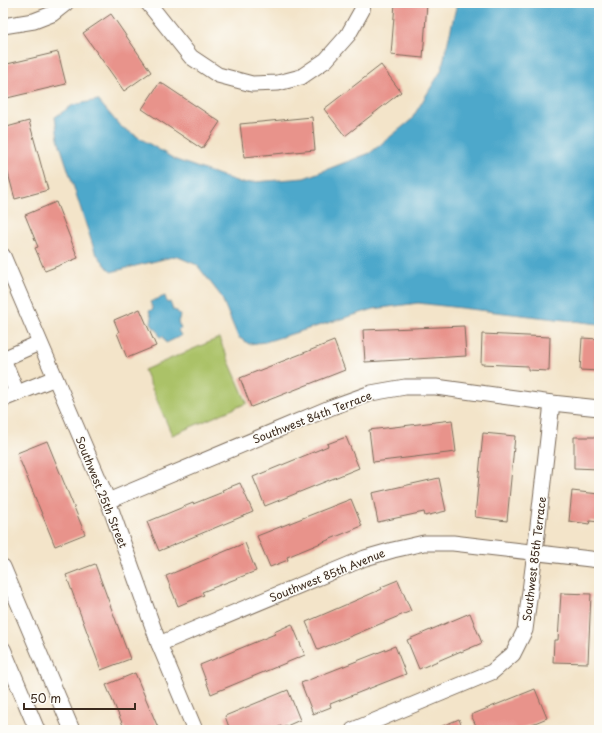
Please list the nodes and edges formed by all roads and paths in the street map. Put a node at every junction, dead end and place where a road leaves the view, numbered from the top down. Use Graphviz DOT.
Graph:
graph roads {
  1 [pos="66,3"];
  2 [pos="148,3"];
  3 [pos="363,3"];
  4 [pos="3,26"];
  5 [pos="3,256"];
  6 [pos="39,343"];
  7 [pos="3,359"];
  8 [pos="55,378"];
  9 [pos="17,393"];
  10 [pos="3,399"];
  11 [pos="552,403"];
  12 [pos="599,408"];
  13 [pos="108,501"];
  14 [pos="535,552"];
  15 [pos="599,560"];
  16 [pos="3,567"];
  17 [pos="159,644"];
  18 [pos="3,649"];
  19 [pos="37,730"];
  20 [pos="72,730"];
  21 [pos="195,730"];
  22 [pos="353,730"];
  1 -- 4 [label="street"];
  2 -- 3 [label="street"];
  5 -- 6 [label="street, Southwest 25th Street"];
  6 -- 7 [label="street"];
  6 -- 8 [label="street, Southwest 25th Street"];
  7 -- 9 [label="street"];
  8 -- 9 [label="street"];
  8 -- 13 [label="street, Southwest 25th Street"];
  9 -- 10 [label="street"];
  11 -- 12 [label="street, Southwest 84th Terrace"];
  11 -- 13 [label="street, Southwest 84th Terrace"];
  11 -- 14 [label="street, Southwest 85th Terrace"];
  13 -- 17 [label="street, Southwest 25th Street"];
  14 -- 15 [label="street, Southwest 85th Avenue"];
  14 -- 17 [label="street, Southwest 85th Avenue"];
  14 -- 22 [label="street, Southwest 85th Terrace"];
  16 -- 20 [label="street"];
  17 -- 21 [label="street, Southwest 25th Street"];
  18 -- 19 [label="street"];
}
